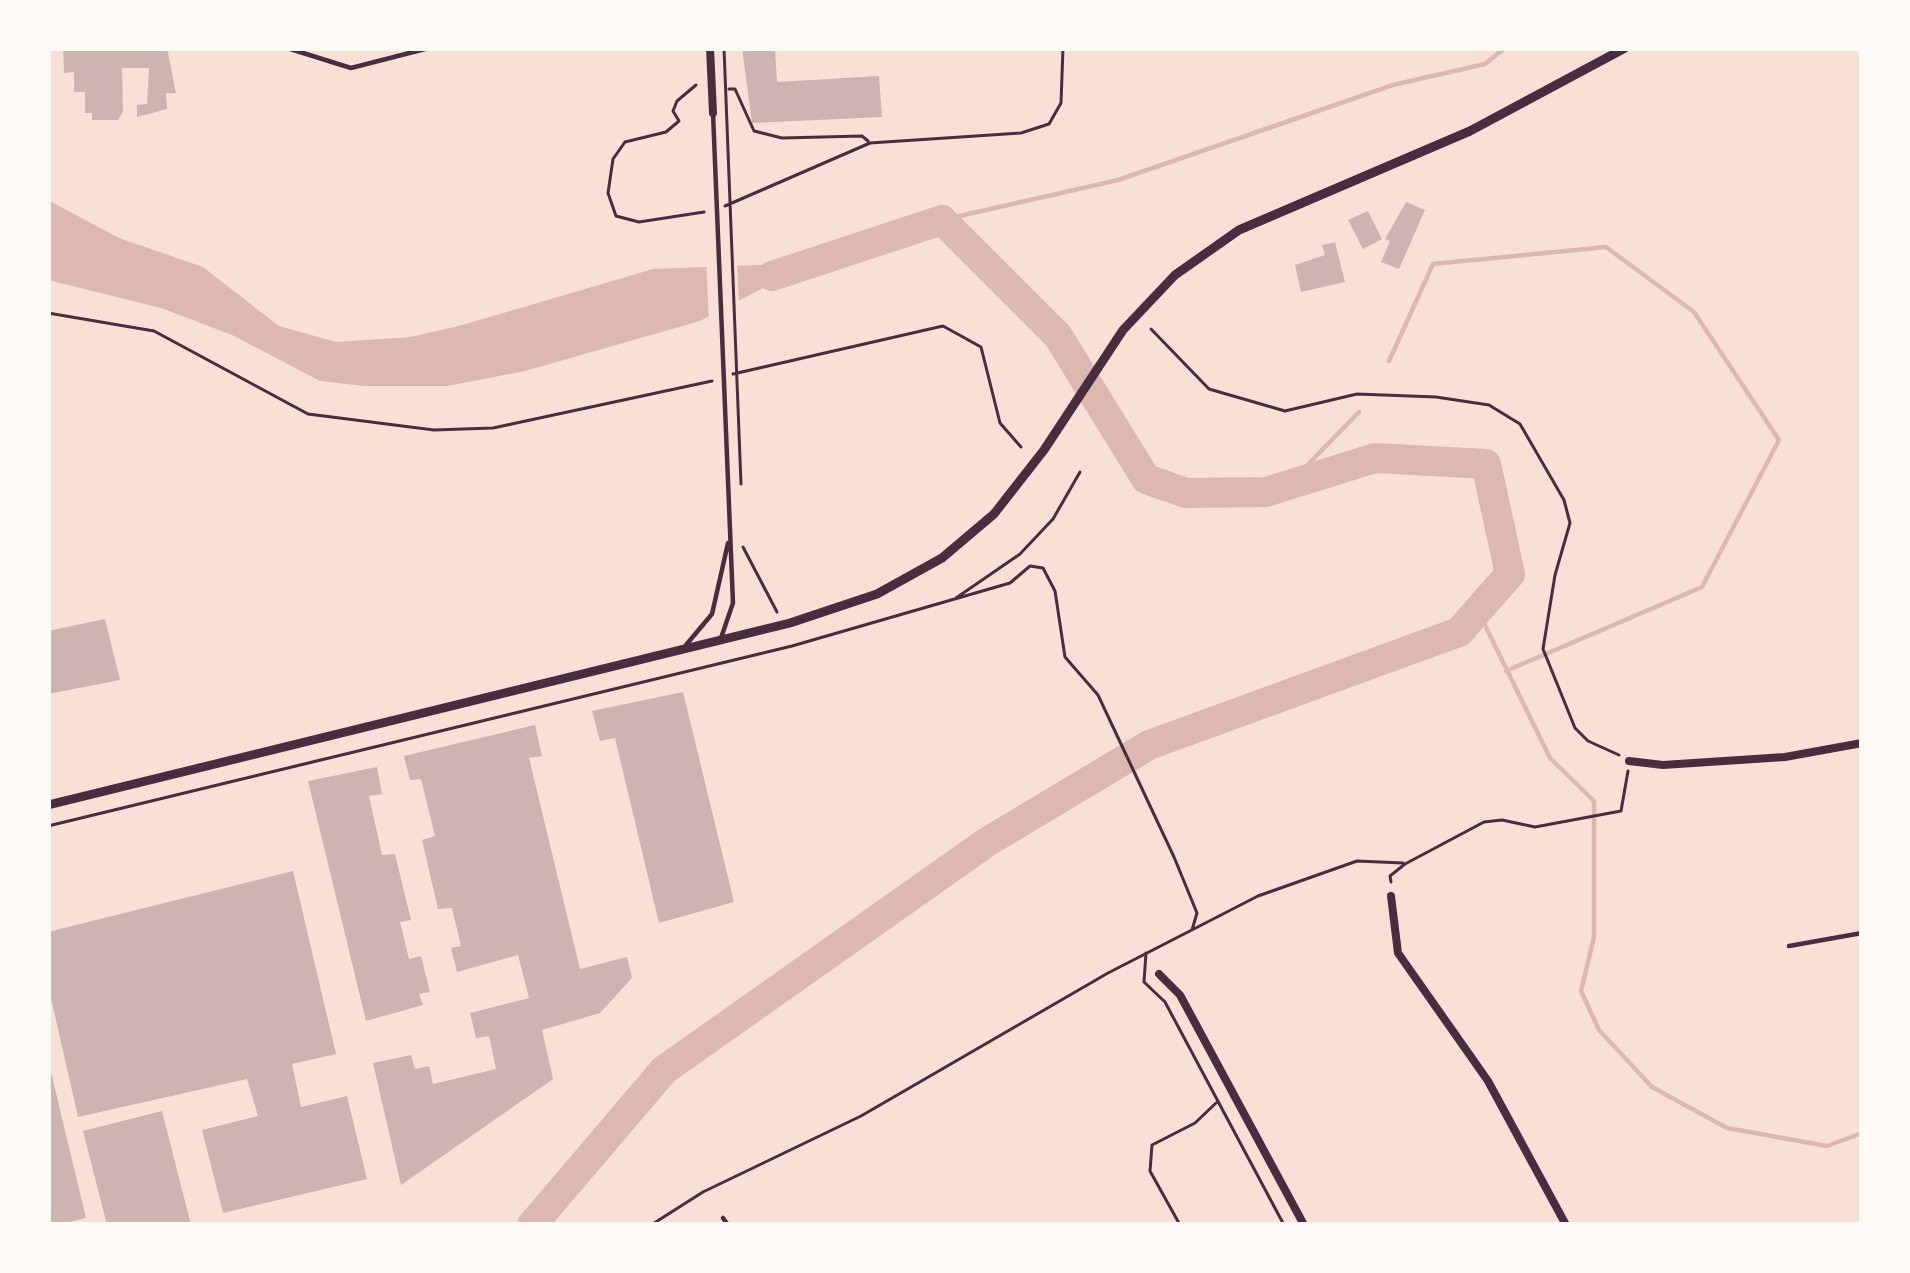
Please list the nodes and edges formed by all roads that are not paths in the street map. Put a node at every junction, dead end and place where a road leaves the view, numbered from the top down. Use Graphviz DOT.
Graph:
graph roads {
  1 [pos="287,48"];
  2 [pos="429,48"];
  3 [pos="710,48"];
  4 [pos="1625,48"];
  5 [pos="713,113"];
  6 [pos="728,543"];
  7 [pos="719,641"];
  8 [pos="681,651"];
  9 [pos="1862,743"];
  10 [pos="1629,761"];
  11 [pos="48,805"];
  12 [pos="1391,896"];
  13 [pos="1862,933"];
  14 [pos="1789,946"];
  15 [pos="1159,974"];
  16 [pos="1304,1225"];
  17 [pos="1566,1225"];
  1 -- 2 [label="lane"];
  3 -- 5 [label="street"];
  4 -- 7 [label="street"];
  5 -- 6 [label="lane"];
  6 -- 7 [label="lane"];
  6 -- 8 [label="lane"];
  7 -- 8 [label="street"];
  8 -- 11 [label="street"];
  9 -- 10 [label="street"];
  12 -- 17 [label="street"];
  13 -- 14 [label="lane"];
  15 -- 16 [label="street"];
}
